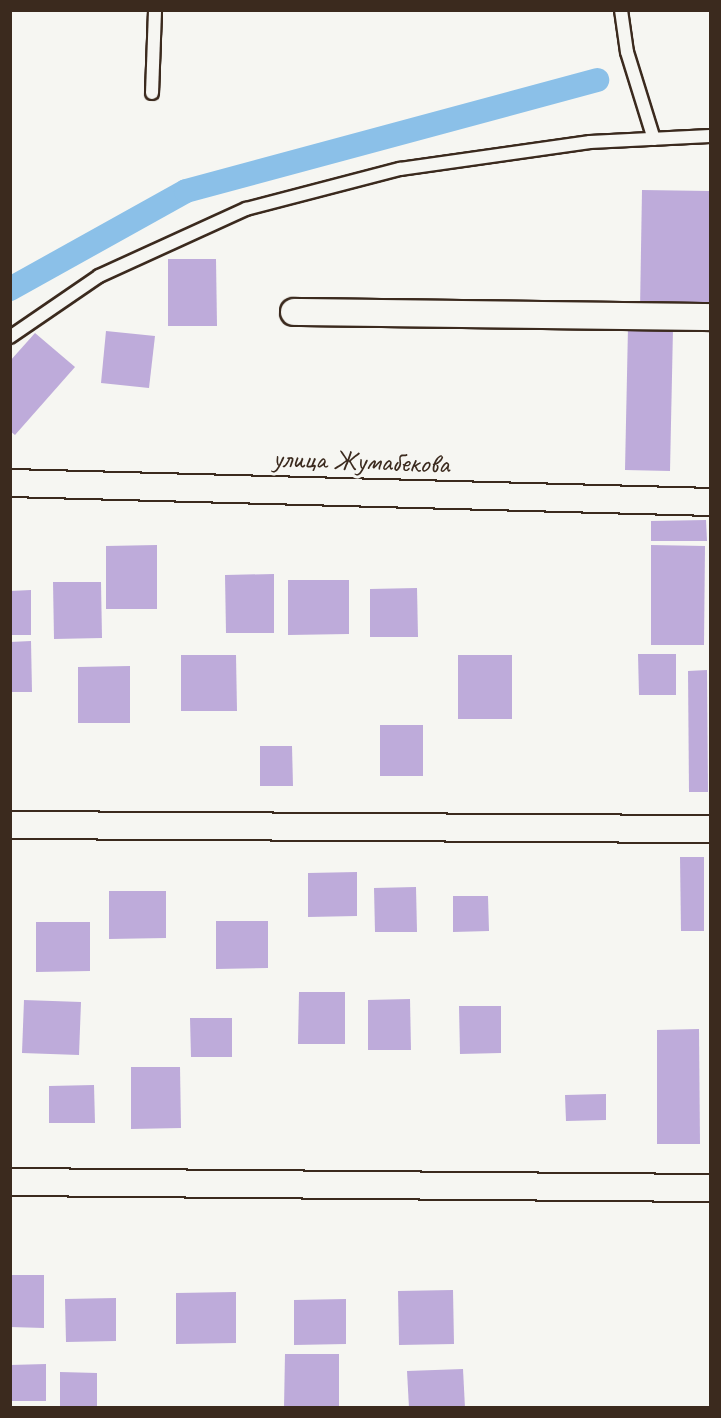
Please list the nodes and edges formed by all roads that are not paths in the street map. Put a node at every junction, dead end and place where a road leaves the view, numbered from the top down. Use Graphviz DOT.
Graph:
graph roads {
  1 [pos="155,10"];
  2 [pos="621,10"];
  3 [pos="152,93"];
  4 [pos="711,136"];
  5 [pos="654,139"];
  6 [pos="294,312"];
  7 [pos="711,317"];
  8 [pos="10,337"];
  9 [pos="10,483"];
  10 [pos="711,502"];
  11 [pos="10,825"];
  12 [pos="711,829"];
  13 [pos="10,1182"];
  14 [pos="711,1188"];
  1 -- 3 [label="lane"];
  2 -- 5 [label="lane"];
  4 -- 5 [label="lane"];
  5 -- 8 [label="lane"];
  6 -- 7 [label="street"];
  9 -- 10 [label="street, улица Жумабекова"];
  11 -- 12 [label="street"];
  13 -- 14 [label="street"];
}
